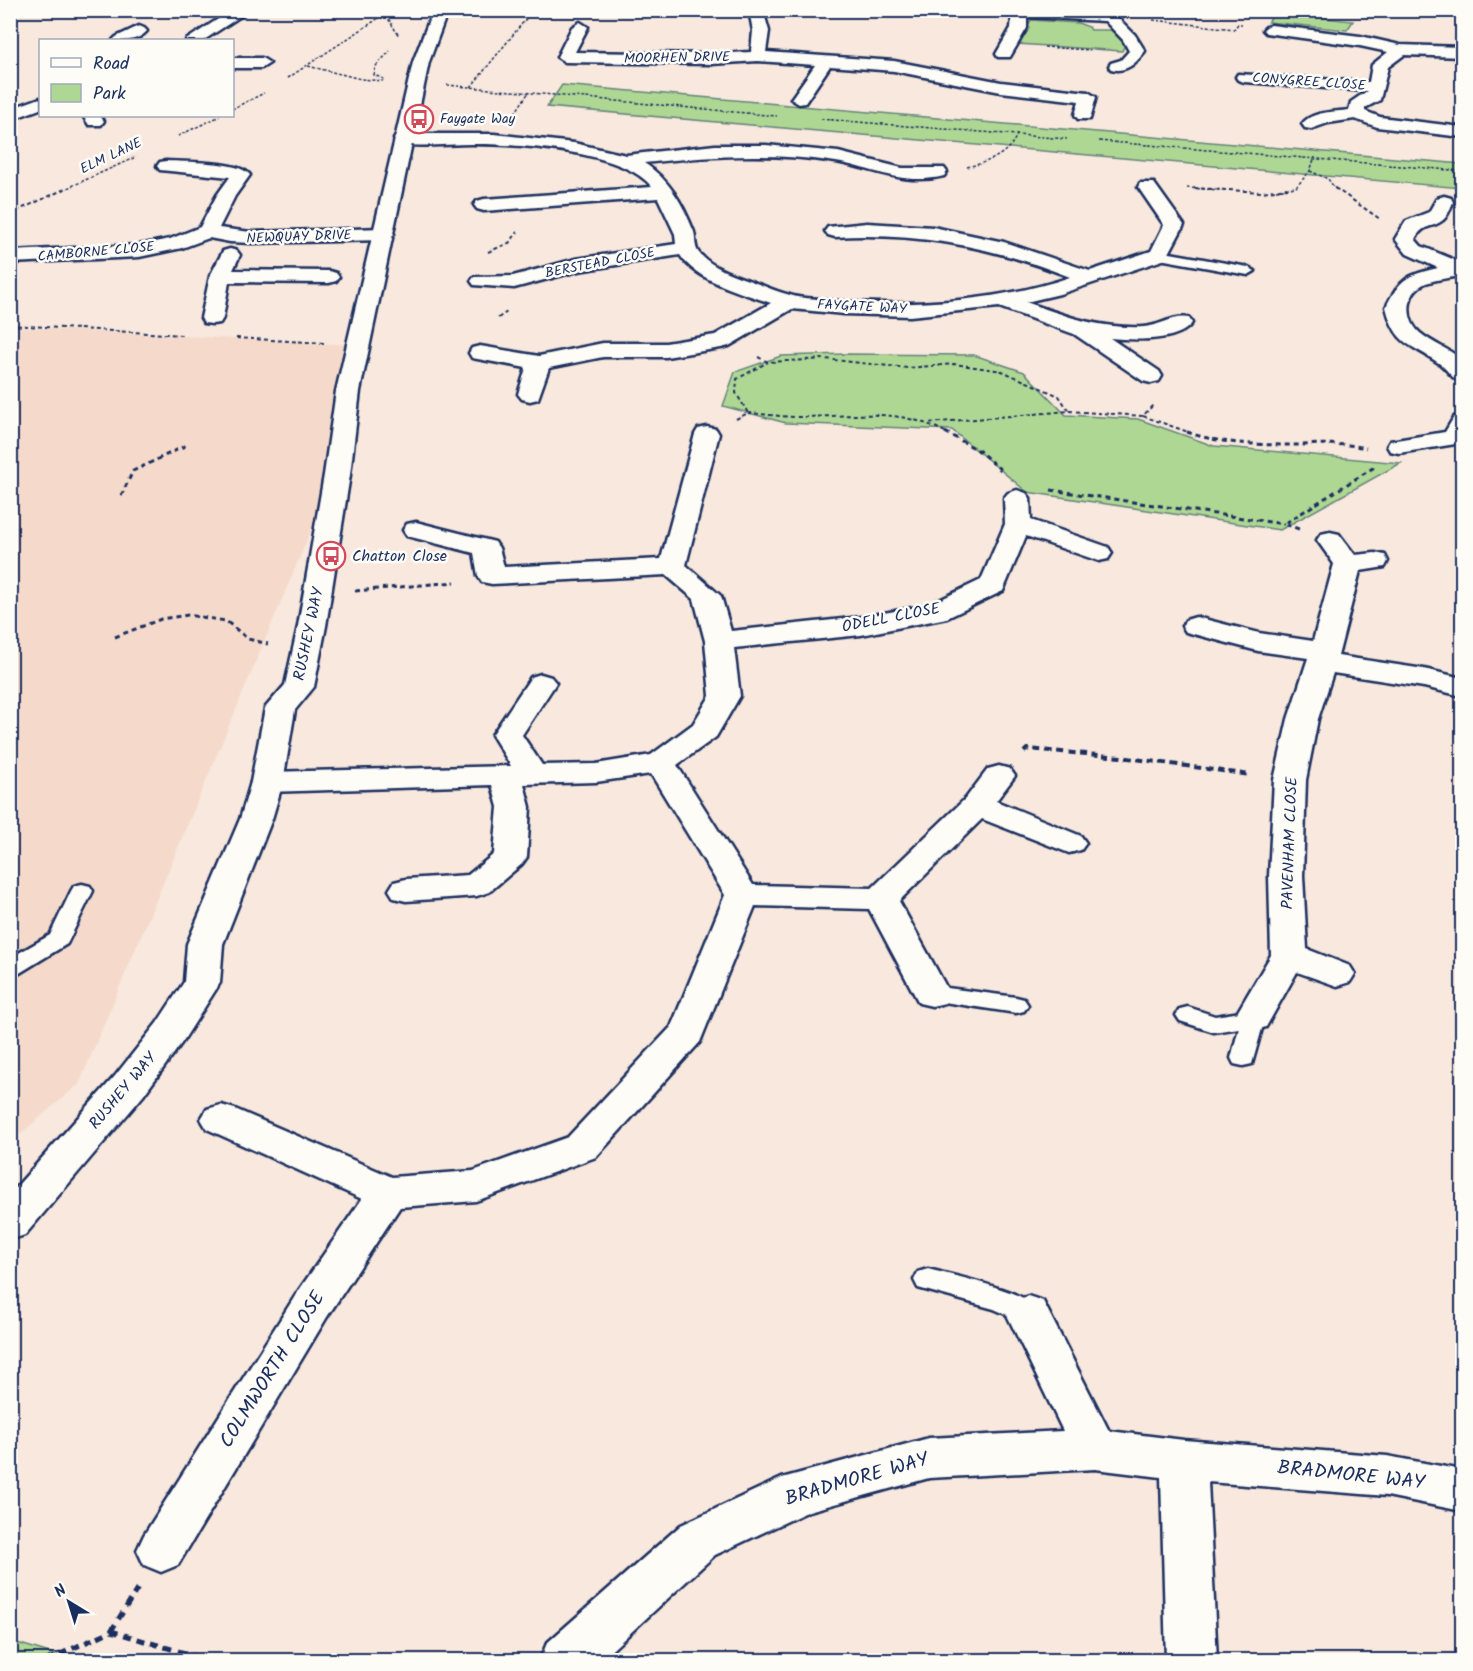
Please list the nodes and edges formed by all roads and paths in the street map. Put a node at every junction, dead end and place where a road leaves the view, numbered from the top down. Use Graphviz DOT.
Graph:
graph roads {
  1 [pos="243,10"];
  2 [pos="391,10"];
  3 [pos="441,10"];
  4 [pos="533,10"];
  5 [pos="756,10"];
  6 [pos="993,10"];
  7 [pos="1124,10"];
  8 [pos="1020,13"];
  9 [pos="385,15"];
  10 [pos="1108,17"];
  11 [pos="583,20"];
  12 [pos="1271,30"];
  13 [pos="139,31"];
  14 [pos="123,39"];
  15 [pos="196,39"];
  16 [pos="400,39"];
  17 [pos="395,46"];
  18 [pos="1400,50"];
  19 [pos="1462,52"];
  20 [pos="1004,54"];
  21 [pos="758,56"];
  22 [pos="826,60"];
  23 [pos="234,63"];
  24 [pos="262,63"];
  25 [pos="308,66"];
  26 [pos="934,74"];
  27 [pos="1244,77"];
  28 [pos="287,79"];
  29 [pos="388,80"];
  30 [pos="384,81"];
  31 [pos="447,85"];
  32 [pos="471,87"];
  33 [pos="912,87"];
  34 [pos="1374,87"];
  35 [pos="269,90"];
  36 [pos="530,91"];
  37 [pos="1088,97"];
  38 [pos="799,99"];
  39 [pos="39,103"];
  40 [pos="234,108"];
  41 [pos="515,113"];
  42 [pos="1357,114"];
  43 [pos="10,115"];
  44 [pos="780,116"];
  45 [pos="1084,116"];
  46 [pos="218,117"];
  47 [pos="815,119"];
  48 [pos="1311,124"];
  49 [pos="1462,132"];
  50 [pos="1017,135"];
  51 [pos="172,139"];
  52 [pos="403,139"];
  53 [pos="1073,140"];
  54 [pos="1096,141"];
  55 [pos="141,154"];
  56 [pos="1315,158"];
  57 [pos="626,160"];
  58 [pos="166,166"];
  59 [pos="1310,171"];
  60 [pos="1462,171"];
  61 [pos="935,179"];
  62 [pos="1147,187"];
  63 [pos="665,192"];
  64 [pos="549,202"];
  65 [pos="484,205"];
  66 [pos="1445,212"];
  67 [pos="10,214"];
  68 [pos="508,217"];
  69 [pos="1413,225"];
  70 [pos="208,231"];
  71 [pos="835,231"];
  72 [pos="384,234"];
  73 [pos="241,239"];
  74 [pos="686,248"];
  75 [pos="1159,255"];
  76 [pos="13,260"];
  77 [pos="1460,269"];
  78 [pos="1248,271"];
  79 [pos="220,276"];
  80 [pos="328,277"];
  81 [pos="1090,278"];
  82 [pos="486,288"];
  83 [pos="1001,300"];
  84 [pos="788,302"];
  85 [pos="212,318"];
  86 [pos="498,318"];
  87 [pos="1180,323"];
  88 [pos="1082,329"];
  89 [pos="721,341"];
  90 [pos="480,353"];
  91 [pos="768,362"];
  92 [pos="539,363"];
  93 [pos="1462,375"];
  94 [pos="1151,376"];
  95 [pos="530,394"];
  96 [pos="1070,411"];
  97 [pos="748,413"];
  98 [pos="1143,416"];
  99 [pos="928,423"];
  100 [pos="707,434"];
  101 [pos="1460,435"];
  102 [pos="188,444"];
  103 [pos="1391,449"];
  104 [pos="121,496"];
  105 [pos="1018,503"];
  106 [pos="1284,524"];
  107 [pos="416,530"];
  108 [pos="1330,540"];
  109 [pos="1099,553"];
  110 [pos="1375,561"];
  111 [pos="1347,564"];
  112 [pos="672,567"];
  113 [pos="492,576"];
  114 [pos="351,591"];
  115 [pos="1196,626"];
  116 [pos="115,637"];
  117 [pos="719,641"];
  118 [pos="268,644"];
  119 [pos="1324,657"];
  120 [pos="541,683"];
  121 [pos="1462,687"];
  122 [pos="660,763"];
  123 [pos="520,776"];
  124 [pos="999,776"];
  125 [pos="1290,780"];
  126 [pos="267,782"];
  127 [pos="977,805"];
  128 [pos="1069,843"];
  129 [pos="405,890"];
  130 [pos="82,891"];
  131 [pos="742,895"];
  132 [pos="881,899"];
  133 [pos="1289,956"];
  134 [pos="10,969"];
  135 [pos="1337,974"];
  136 [pos="932,993"];
  137 [pos="1016,1005"];
  138 [pos="1188,1015"];
  139 [pos="1253,1018"];
  140 [pos="1243,1058"];
  141 [pos="221,1119"];
  142 [pos="388,1193"];
  143 [pos="23,1202"];
  144 [pos="10,1224"];
  145 [pos="928,1280"];
  146 [pos="1028,1313"];
  147 [pos="1095,1449"];
  148 [pos="1184,1460"];
  149 [pos="1462,1491"];
  150 [pos="161,1550"];
  151 [pos="111,1631"];
  152 [pos="47,1660"];
  153 [pos="208,1660"];
  154 [pos="565,1660"];
  155 [pos="1191,1660"];
  1 -- 15 [label="street"];
  2 -- 9 [label="path"];
  3 -- 52 [label="street, RUSHEY WAY"];
  4 -- 32 [label="path"];
  5 -- 21 [label="street"];
  6 -- 8 [label="street"];
  7 -- 10 [label="street"];
  8 -- 10 [label="street"];
  8 -- 20 [label="street"];
  9 -- 16 [label="path"];
  9 -- 25 [label="path"];
  10 -- 37 [label="street"];
  11 -- 21 [label="street, MOORHEN DRIVE"];
  12 -- 18 [label="street"];
  13 -- 14 [label="street"];
  17 -- 29 [label="path"];
  18 -- 19 [label="street"];
  18 -- 34 [label="street, CONYGREE CLOSE"];
  21 -- 22 [label="street, MOORHEN DRIVE"];
  22 -- 26 [label="street, MOORHEN DRIVE"];
  22 -- 38 [label="street"];
  23 -- 24 [label="street"];
  25 -- 28 [label="path"];
  25 -- 30 [label="path"];
  26 -- 33 [label="street"];
  26 -- 37 [label="street, MOORHEN DRIVE"];
  27 -- 34 [label="street, CONYGREE CLOSE"];
  31 -- 32 [label="path"];
  32 -- 36 [label="path"];
  34 -- 42 [label="street, CONYGREE CLOSE"];
  35 -- 40 [label="path"];
  36 -- 41 [label="path"];
  36 -- 44 [label="path"];
  37 -- 45 [label="street"];
  39 -- 43 [label="street"];
  42 -- 48 [label="street, CONYGREE CLOSE"];
  42 -- 49 [label="street, CONYGREE CLOSE"];
  46 -- 51 [label="path"];
  47 -- 50 [label="path"];
  48 -- 56 [label="path"];
  50 -- 53 [label="path"];
  50 -- 61 [label="path"];
  52 -- 57 [label="street"];
  52 -- 72 [label="street, RUSHEY WAY"];
  54 -- 56 [label="path"];
  55 -- 67 [label="path, ELM LANE"];
  56 -- 59 [label="path"];
  56 -- 60 [label="path"];
  57 -- 61 [label="street"];
  57 -- 63 [label="street"];
  58 -- 70 [label="street"];
  59 -- 62 [label="path"];
  59 -- 69 [label="path"];
  62 -- 75 [label="street"];
  63 -- 64 [label="street"];
  63 -- 74 [label="street"];
  64 -- 65 [label="street"];
  64 -- 68 [label="street"];
  66 -- 69 [label="street"];
  68 -- 82 [label="path"];
  69 -- 77 [label="street"];
  70 -- 73 [label="street, NEWQUAY DRIVE"];
  70 -- 76 [label="street, CAMBORNE CLOSE"];
  71 -- 81 [label="street"];
  72 -- 73 [label="street, NEWQUAY DRIVE"];
  72 -- 126 [label="street, RUSHEY WAY"];
  73 -- 79 [label="street"];
  74 -- 82 [label="street, BERSTEAD CLOSE"];
  74 -- 84 [label="street, FAYGATE WAY"];
  75 -- 78 [label="lane"];
  75 -- 81 [label="street, FAYGATE WAY"];
  77 -- 93 [label="street"];
  79 -- 80 [label="street"];
  79 -- 85 [label="street"];
  81 -- 83 [label="street, FAYGATE WAY"];
  82 -- 86 [label="path"];
  83 -- 84 [label="street, FAYGATE WAY"];
  83 -- 88 [label="street"];
  84 -- 89 [label="street"];
  87 -- 88 [label="street"];
  88 -- 94 [label="street"];
  89 -- 91 [label="path"];
  89 -- 92 [label="street"];
  90 -- 92 [label="street"];
  91 -- 96 [label="path"];
  91 -- 97 [label="path"];
  92 -- 95 [label="street"];
  94 -- 98 [label="path"];
  96 -- 98 [label="path"];
  96 -- 99 [label="path"];
  97 -- 99 [label="path"];
  97 -- 100 [label="path"];
  98 -- 103 [label="path"];
  99 -- 105 [label="path"];
  100 -- 112 [label="street"];
  101 -- 103 [label="street"];
  102 -- 104 [label="path"];
  103 -- 106 [label="path"];
  105 -- 106 [label="path"];
  105 -- 109 [label="street"];
  105 -- 117 [label="street, ODELL CLOSE"];
  106 -- 108 [label="path"];
  107 -- 113 [label="street"];
  108 -- 111 [label="street"];
  110 -- 111 [label="street"];
  111 -- 119 [label="street, PAVENHAM CLOSE"];
  112 -- 113 [label="street"];
  112 -- 117 [label="street"];
  113 -- 114 [label="path"];
  115 -- 119 [label="street"];
  116 -- 118 [label="path"];
  117 -- 122 [label="street"];
  119 -- 121 [label="street"];
  119 -- 125 [label="street, PAVENHAM CLOSE"];
  120 -- 123 [label="street"];
  122 -- 123 [label="street"];
  122 -- 131 [label="street"];
  123 -- 126 [label="street"];
  123 -- 129 [label="street"];
  124 -- 125 [label="path"];
  124 -- 127 [label="street"];
  125 -- 133 [label="street, PAVENHAM CLOSE"];
  126 -- 143 [label="street, RUSHEY WAY"];
  127 -- 128 [label="street"];
  127 -- 132 [label="street"];
  130 -- 134 [label="lane"];
  131 -- 132 [label="street"];
  131 -- 142 [label="street"];
  132 -- 136 [label="street"];
  133 -- 135 [label="street"];
  133 -- 139 [label="street"];
  136 -- 137 [label="lane"];
  138 -- 139 [label="lane"];
  139 -- 140 [label="lane"];
  141 -- 142 [label="street"];
  142 -- 150 [label="street, COLMWORTH CLOSE"];
  143 -- 144 [label="street, RUSHEY WAY"];
  145 -- 146 [label="lane"];
  146 -- 147 [label="street"];
  147 -- 148 [label="street, BRADMORE WAY"];
  147 -- 154 [label="street, BRADMORE WAY"];
  148 -- 149 [label="street, BRADMORE WAY"];
  148 -- 155 [label="street"];
  150 -- 151 [label="path"];
  151 -- 152 [label="path"];
  151 -- 153 [label="path"];
}
